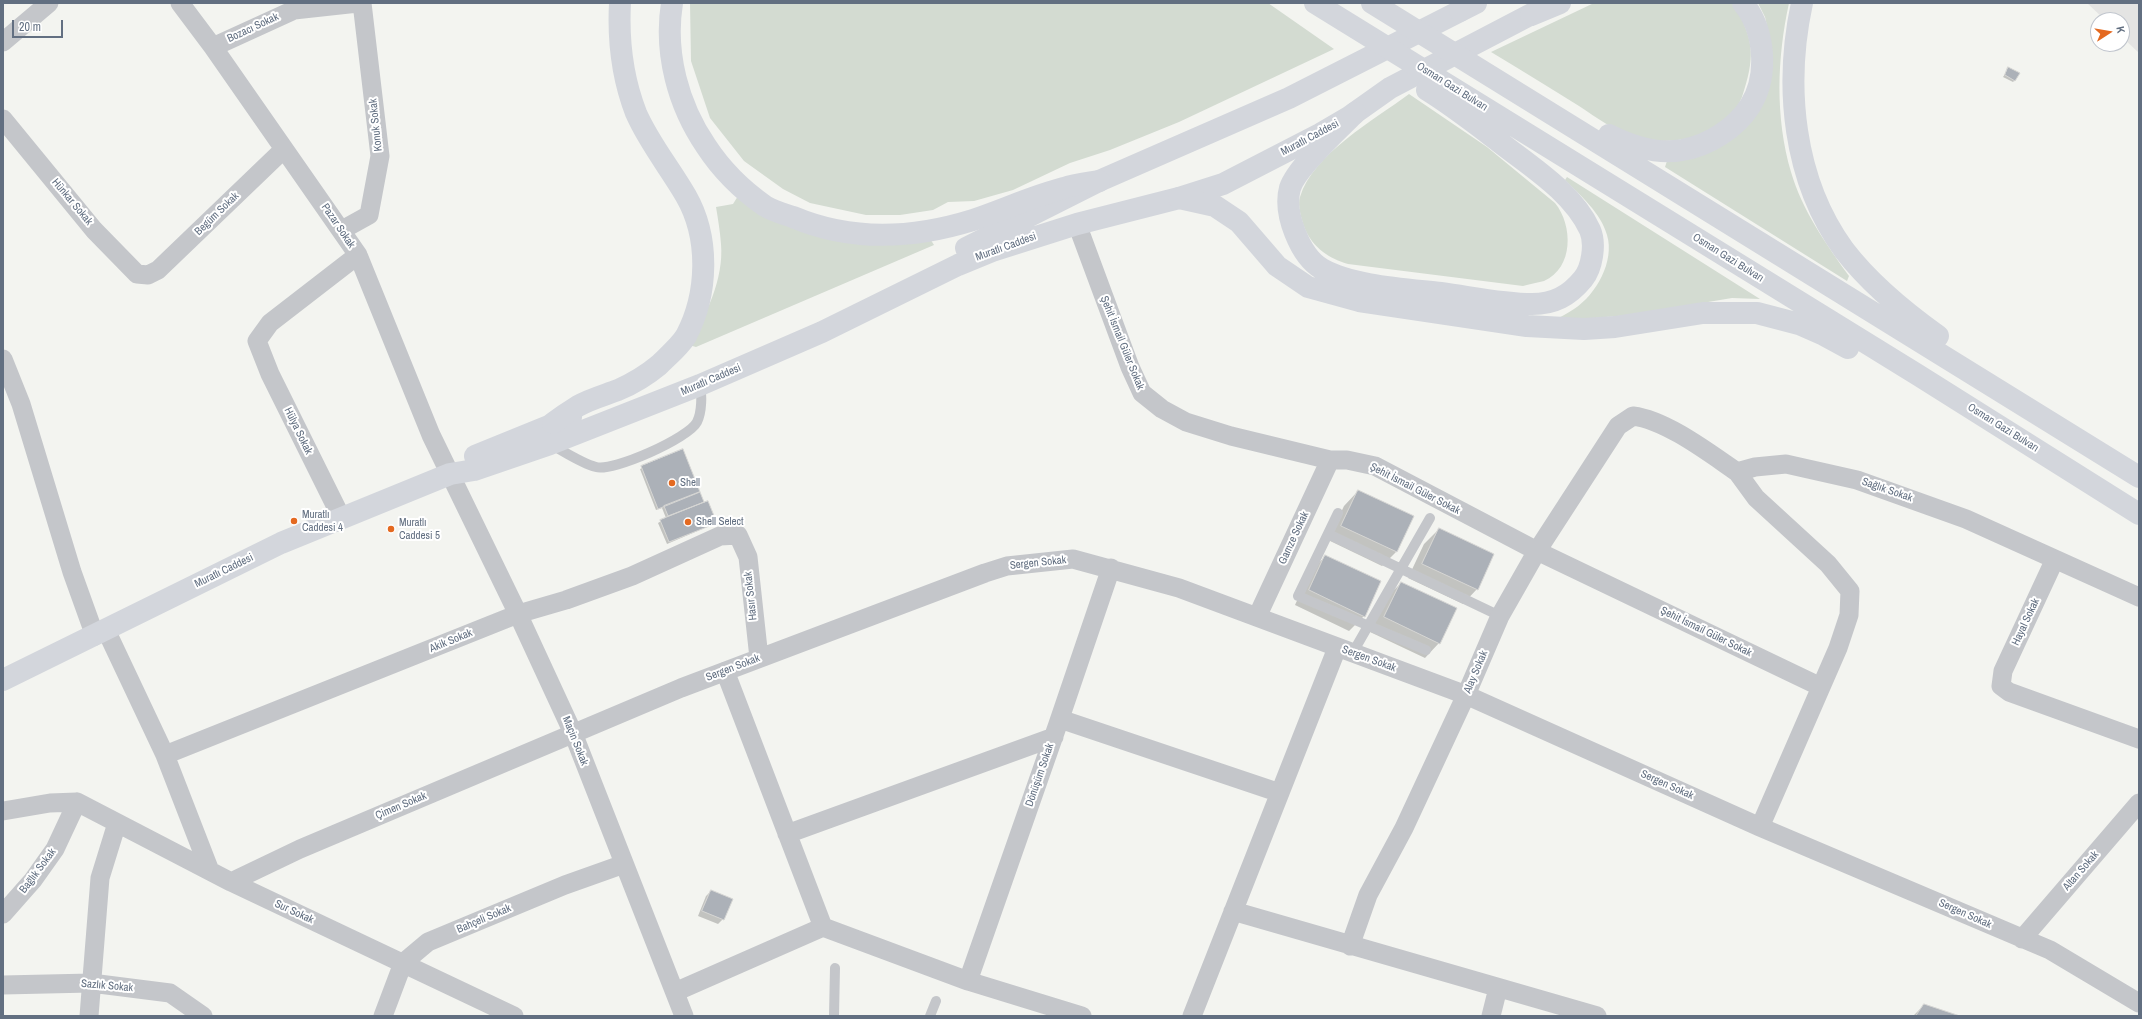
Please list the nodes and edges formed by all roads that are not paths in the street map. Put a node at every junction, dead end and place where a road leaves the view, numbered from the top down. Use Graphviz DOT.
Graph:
graph roads {
  1 [pos="49,3"];
  2 [pos="180,3"];
  3 [pos="358,3"];
  4 [pos="362,3"];
  5 [pos="620,3"];
  6 [pos="672,3"];
  7 [pos="1315,3"];
  8 [pos="1372,3"];
  9 [pos="1380,3"];
  10 [pos="1552,3"];
  11 [pos="1560,3"];
  12 [pos="1743,3"];
  13 [pos="1802,3"];
  14 [pos="291,6"];
  15 [pos="1468,6"];
  16 [pos="1531,15"];
  17 [pos="1406,23"];
  18 [pos="3,42"];
  19 [pos="213,47"];
  20 [pos="1545,109"];
  21 [pos="1355,113"];
  22 [pos="3,120"];
  23 [pos="284,149"];
  24 [pos="1099,181"];
  25 [pos="1179,198"];
  26 [pos="1077,224"];
  27 [pos="342,230"];
  28 [pos="358,255"];
  29 [pos="148,275"];
  30 [pos="3,359"];
  31 [pos="1918,375"];
  32 [pos="700,385"];
  33 [pos="2033,410"];
  34 [pos="553,423"];
  35 [pos="550,444"];
  36 [pos="1330,460"];
  37 [pos="1737,472"];
  38 [pos="450,474"];
  39 [pos="2139,477"];
  40 [pos="1338,512"];
  41 [pos="2139,514"];
  42 [pos="1430,518"];
  43 [pos="342,519"];
  44 [pos="1328,534"];
  45 [pos="738,535"];
  46 [pos="1537,551"];
  47 [pos="2055,560"];
  48 [pos="1402,567"];
  49 [pos="1111,568"];
  50 [pos="2139,597"];
  51 [pos="518,614"];
  52 [pos="1500,616"];
  53 [pos="1257,617"];
  54 [pos="1368,626"];
  55 [pos="100,633"];
  56 [pos="1426,650"];
  57 [pos="1345,651"];
  58 [pos="759,658"];
  59 [pos="725,671"];
  60 [pos="3,680"];
  61 [pos="1821,687"];
  62 [pos="1466,695"];
  63 [pos="1060,719"];
  64 [pos="573,734"];
  65 [pos="1054,737"];
  66 [pos="2139,739"];
  67 [pos="165,755"];
  68 [pos="1280,793"];
  69 [pos="77,802"];
  70 [pos="2139,803"];
  71 [pos="3,811"];
  72 [pos="117,823"];
  73 [pos="1760,827"];
  74 [pos="787,834"];
  75 [pos="624,864"];
  76 [pos="210,871"];
  77 [pos="231,882"];
  78 [pos="1233,911"];
  79 [pos="3,914"];
  80 [pos="823,927"];
  81 [pos="2022,939"];
  82 [pos="1350,946"];
  83 [pos="403,963"];
  84 [pos="835,968"];
  85 [pos="968,982"];
  86 [pos="91,983"];
  87 [pos="3,985"];
  88 [pos="1498,988"];
  89 [pos="675,992"];
  90 [pos="936,1001"];
  91 [pos="2139,1003"];
  92 [pos="89,1016"];
  93 [pos="202,1016"];
  94 [pos="383,1016"];
  95 [pos="514,1016"];
  96 [pos="684,1016"];
  97 [pos="834,1016"];
  98 [pos="930,1016"];
  99 [pos="1082,1016"];
  100 [pos="1192,1016"];
  101 [pos="1491,1016"];
  102 [pos="1597,1016"];
  1 -- 18 [label="street"];
  2 -- 19 [label="street, Pazar Sokak"];
  3 -- 14 [label="street, Bozacı Sokak"];
  4 -- 27 [label="street, Konuk Sokak"];
  5 -- 34 [label="main road"];
  6 -- 24 [label="main road"];
  7 -- 21 [label="main road"];
  7 -- 31 [label="main road, Osman Gazi Bulvarı"];
  8 -- 17 [label="main road"];
  9 -- 17 [label="main road"];
  10 -- 16 [label="main road, Muratlı Caddesi"];
  11 -- 16 [label="main road"];
  12 -- 20 [label="main road"];
  13 -- 33 [label="main road"];
  14 -- 19 [label="street, Bozacı Sokak"];
  15 -- 24 [label="main road, Muratlı Caddesi"];
  16 -- 21 [label="main road, Muratlı Caddesi"];
  17 -- 20 [label="main road"];
  19 -- 23 [label="street, Pazar Sokak"];
  20 -- 33 [label="main road"];
  21 -- 25 [label="main road, Muratlı Caddesi"];
  22 -- 29 [label="street, Hünkar Sokak"];
  23 -- 27 [label="street, Pazar Sokak"];
  23 -- 29 [label="street, Begüm Sokak"];
  24 -- 34 [label="main road, Muratlı Caddesi"];
  25 -- 26 [label="main road, Muratlı Caddesi"];
  25 -- 31 [label="main road"];
  26 -- 32 [label="main road, Muratlı Caddesi"];
  26 -- 36 [label="street, Şehit İsmail Güler Sokak"];
  27 -- 28 [label="street, Pazar Sokak"];
  28 -- 38 [label="street, Pazar Sokak"];
  28 -- 43 [label="street, Hülya Sokak"];
  30 -- 55 [label="street"];
  31 -- 41 [label="main road, Osman Gazi Bulvarı"];
  32 -- 35 [label="main road, Muratlı Caddesi"];
  32 -- 35 [label="lane"];
  33 -- 39 [label="main road"];
  34 -- 38 [label="main road, Muratlı Caddesi"];
  35 -- 38 [label="main road, Muratlı Caddesi"];
  36 -- 46 [label="street, Şehit İsmail Güler Sokak"];
  36 -- 53 [label="street, Gamze Sokak"];
  37 -- 46 [label="street, Alay Sokak"];
  37 -- 47 [label="street, Sağlık Sokak"];
  37 -- 61 [label="street"];
  38 -- 43 [label="main road, Muratlı Caddesi"];
  38 -- 51 [label="street, Maçin Sokak"];
  40 -- 44 [label="lane"];
  42 -- 48 [label="lane"];
  43 -- 55 [label="main road, Muratlı Caddesi"];
  44 -- 48 [label="lane"];
  44 -- 54 [label="lane"];
  45 -- 51 [label="street, Akik Sokak"];
  45 -- 58 [label="street, Hasır Sokak"];
  46 -- 52 [label="street, Alay Sokak"];
  46 -- 61 [label="street, Şehit İsmail Güler Sokak"];
  47 -- 50 [label="street, Sağlık Sokak"];
  47 -- 66 [label="street, Hayal Sokak"];
  48 -- 52 [label="lane"];
  48 -- 54 [label="lane"];
  49 -- 53 [label="street, Sergen Sokak"];
  49 -- 58 [label="street, Sergen Sokak"];
  49 -- 63 [label="street, Dönüşüm Sokak"];
  51 -- 64 [label="street, Maçin Sokak"];
  51 -- 67 [label="street, Akik Sokak"];
  52 -- 62 [label="street, Alay Sokak"];
  53 -- 57 [label="street, Sergen Sokak"];
  54 -- 56 [label="lane"];
  54 -- 57 [label="lane"];
  55 -- 60 [label="main road, Muratlı Caddesi"];
  55 -- 67 [label="street"];
  57 -- 62 [label="street, Sergen Sokak"];
  57 -- 68 [label="street"];
  58 -- 59 [label="street, Sergen Sokak"];
  59 -- 64 [label="street, Sergen Sokak"];
  59 -- 74 [label="street"];
  61 -- 73 [label="street"];
  62 -- 73 [label="street, Sergen Sokak"];
  62 -- 82 [label="street, Alay Sokak"];
  63 -- 65 [label="street, Dönüşüm Sokak"];
  63 -- 68 [label="street"];
  64 -- 75 [label="street, Maçin Sokak"];
  64 -- 77 [label="street, Çimen Sokak"];
  65 -- 74 [label="street"];
  65 -- 85 [label="street, Dönüşüm Sokak"];
  67 -- 76 [label="street"];
  68 -- 78 [label="street"];
  69 -- 71 [label="street"];
  69 -- 72 [label="street, Sur Sokak"];
  69 -- 79 [label="street, Bağlık Sokak"];
  70 -- 81 [label="street, Altan Sokak"];
  72 -- 76 [label="street, Sur Sokak"];
  72 -- 86 [label="street"];
  73 -- 81 [label="street, Sergen Sokak"];
  74 -- 80 [label="street"];
  75 -- 83 [label="street, Bahçeli Sokak"];
  75 -- 89 [label="street, Maçin Sokak"];
  76 -- 77 [label="street, Sur Sokak"];
  77 -- 83 [label="street, Sur Sokak"];
  78 -- 82 [label="street"];
  78 -- 100 [label="street"];
  80 -- 85 [label="street"];
  80 -- 89 [label="street"];
  81 -- 91 [label="street, Sergen Sokak"];
  82 -- 88 [label="street"];
  83 -- 94 [label="street, Bahçeli Sokak"];
  83 -- 95 [label="street, Sur Sokak"];
  84 -- 97 [label="lane"];
  85 -- 99 [label="street"];
  86 -- 87 [label="street, Sazlık Sokak"];
  86 -- 92 [label="street"];
  86 -- 93 [label="street, Sazlık Sokak"];
  88 -- 101 [label="street"];
  88 -- 102 [label="street"];
  89 -- 96 [label="street, Maçin Sokak"];
  90 -- 98 [label="lane"];
}
